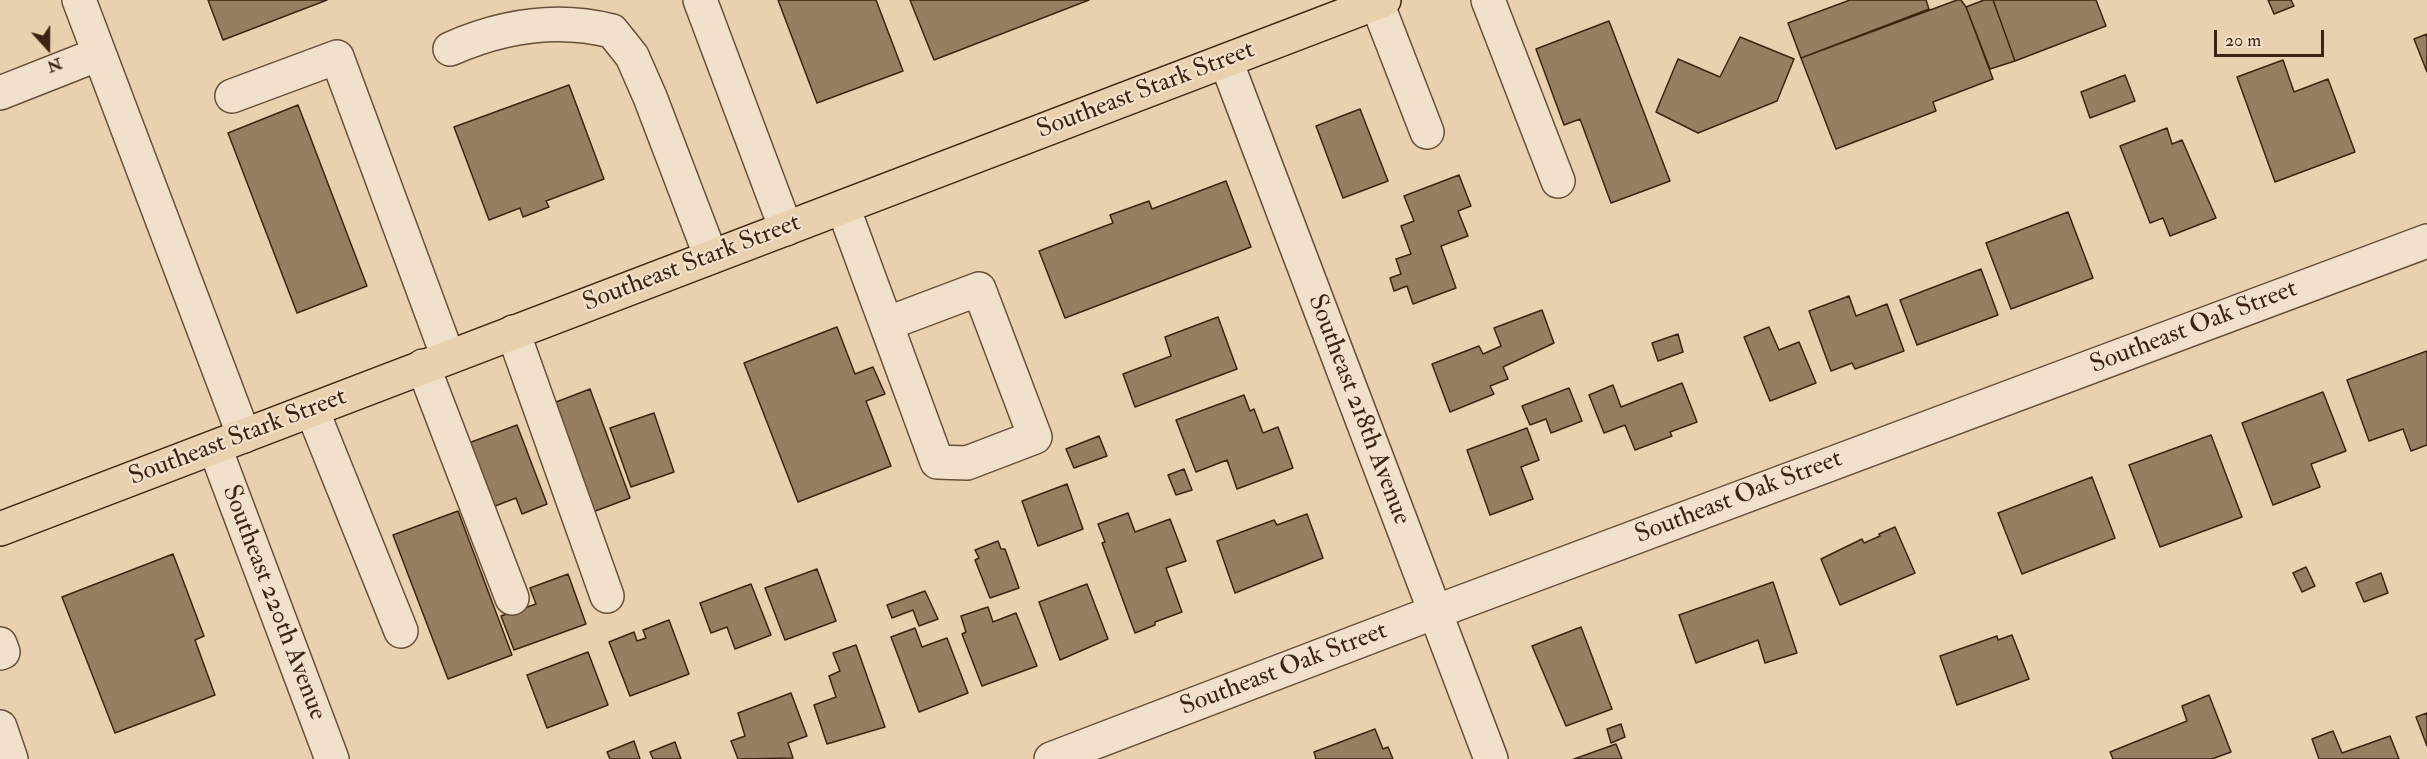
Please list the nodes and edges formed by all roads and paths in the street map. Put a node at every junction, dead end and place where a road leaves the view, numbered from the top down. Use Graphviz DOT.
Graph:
graph roads {
  1 [pos="79,0"];
  2 [pos="700,0"];
  3 [pos="1488,0"];
  4 [pos="1380,1"];
  5 [pos="450,49"];
  6 [pos="99,54"];
  7 [pos="1226,61"];
  8 [pos="0,93"];
  9 [pos="232,96"];
  10 [pos="1427,132"];
  11 [pos="1558,181"];
  12 [pos="843,207"];
  13 [pos="786,229"];
  14 [pos="2427,241"];
  15 [pos="711,257"];
  16 [pos="886,324"];
  17 [pos="513,332"];
  18 [pos="436,361"];
  19 [pos="312,410"];
  20 [pos="229,442"];
  21 [pos="0,529"];
  22 [pos="607,596"];
  23 [pos="512,598"];
  24 [pos="1435,612"];
  25 [pos="401,631"];
  26 [pos="0,644"];
  27 [pos="0,653"];
  28 [pos="0,727"];
  29 [pos="11,759"];
  30 [pos="332,759"];
  31 [pos="1052,759"];
  32 [pos="1491,759"];
  1 -- 6 [label="street, Southeast 220th Avenue"];
  2 -- 13 [label="street"];
  3 -- 11 [label="street"];
  4 -- 7 [label="main road, Southeast Stark Street"];
  4 -- 10 [label="street"];
  5 -- 15 [label="street"];
  6 -- 8 [label="street"];
  6 -- 20 [label="street, Southeast 220th Avenue"];
  7 -- 12 [label="main road, Southeast Stark Street"];
  7 -- 24 [label="street, Southeast 218th Avenue"];
  9 -- 18 [label="street"];
  12 -- 13 [label="main road, Southeast Stark Street"];
  12 -- 16 [label="street"];
  13 -- 15 [label="main road, Southeast Stark Street"];
  14 -- 24 [label="street, Southeast Oak Street"];
  15 -- 17 [label="main road, Southeast Stark Street"];
  16 -- 16 [label="street"];
  17 -- 18 [label="main road, Southeast Stark Street"];
  17 -- 22 [label="street"];
  18 -- 19 [label="main road, Southeast Stark Street"];
  18 -- 23 [label="street"];
  19 -- 20 [label="main road, Southeast Stark Street"];
  19 -- 25 [label="street"];
  20 -- 21 [label="main road, Southeast Stark Street"];
  20 -- 30 [label="street, Southeast 220th Avenue"];
  24 -- 31 [label="street, Southeast Oak Street"];
  24 -- 32 [label="street, Southeast 218th Avenue"];
  26 -- 27 [label="street"];
  28 -- 29 [label="street"];
}
